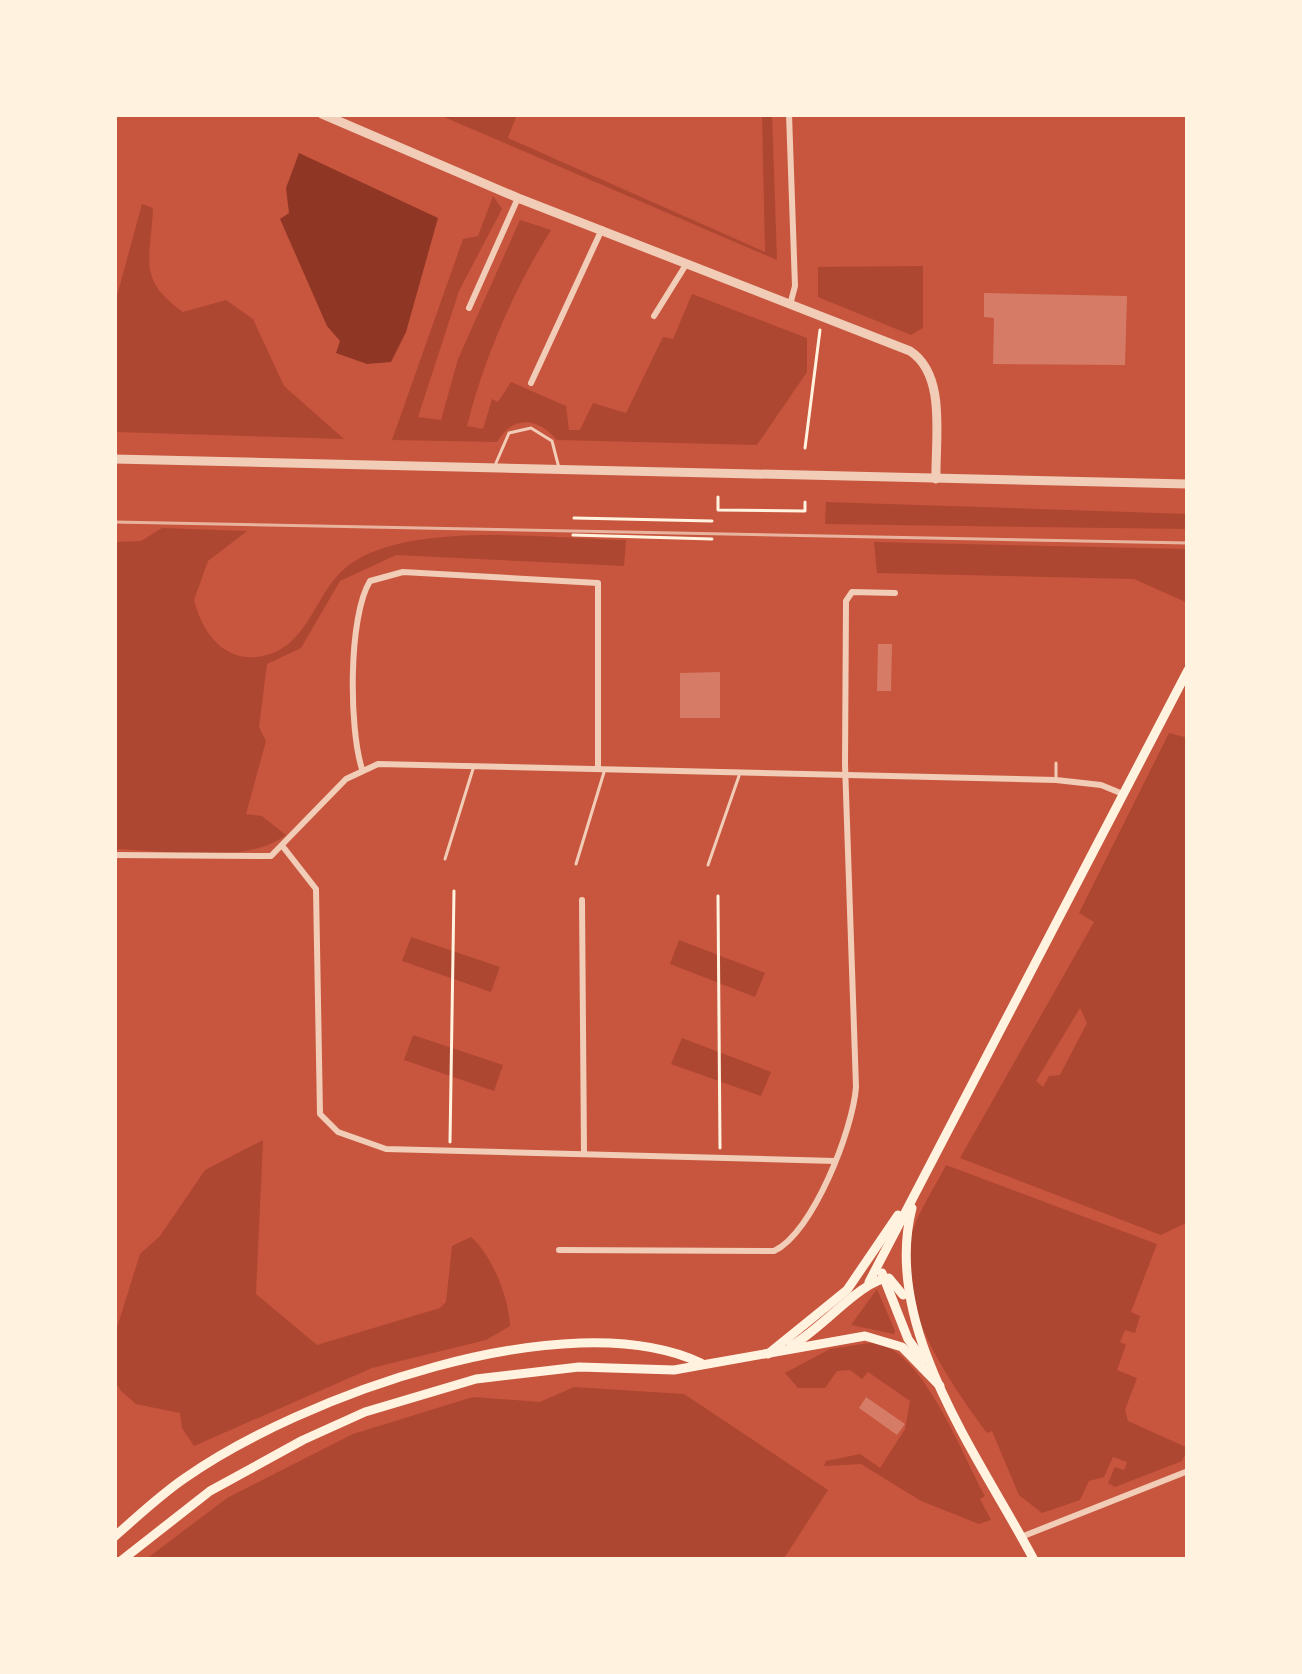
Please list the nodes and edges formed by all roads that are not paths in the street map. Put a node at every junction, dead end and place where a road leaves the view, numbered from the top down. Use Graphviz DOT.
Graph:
graph roads {
  1 [pos="322,114"];
  2 [pos="789,114"];
  3 [pos="518,197"];
  4 [pos="602,230"];
  5 [pos="687,263"];
  6 [pos="790,304"];
  7 [pos="469,308"];
  8 [pos="654,316"];
  9 [pos="531,383"];
  10 [pos="114,459"];
  11 [pos="495,468"];
  12 [pos="560,470"];
  13 [pos="936,478"];
  14 [pos="1188,484"];
  15 [pos="895,593"];
  16 [pos="1188,670"];
  17 [pos="1056,763"];
  18 [pos="474,766"];
  19 [pos="362,769"];
  20 [pos="602,769"];
  21 [pos="741,772"];
  22 [pos="849,776"];
  23 [pos="1056,780"];
  24 [pos="1123,794"];
  25 [pos="284,848"];
  26 [pos="114,855"];
  27 [pos="445,859"];
  28 [pos="576,865"];
  29 [pos="708,865"];
  30 [pos="582,900"];
  31 [pos="584,1153"];
  32 [pos="835,1161"];
  33 [pos="919,1186"];
  34 [pos="559,1250"];
  35 [pos="881,1262"];
  36 [pos="884,1277"];
  37 [pos="869,1282"];
  38 [pos="909,1306"];
  39 [pos="764,1357"];
  40 [pos="701,1363"];
  41 [pos="940,1386"];
  42 [pos="1188,1471"];
  43 [pos="114,1537"];
  44 [pos="1021,1537"];
  45 [pos="122,1560"];
  46 [pos="1034,1560"];
  1 -- 3 [label="street"];
  2 -- 6 [label="street"];
  3 -- 4 [label="street"];
  3 -- 7 [label="street"];
  4 -- 5 [label="street"];
  4 -- 9 [label="street"];
  5 -- 6 [label="street"];
  5 -- 8 [label="street"];
  6 -- 13 [label="street"];
  10 -- 11 [label="street"];
  11 -- 12 [label="street"];
  11 -- 12 [label="lane"];
  12 -- 13 [label="street"];
  13 -- 14 [label="street"];
  15 -- 22 [label="street"];
  16 -- 24 [label="main road"];
  17 -- 23 [label="lane"];
  18 -- 19 [label="street"];
  18 -- 20 [label="street"];
  18 -- 27 [label="lane"];
  19 -- 20 [label="street"];
  19 -- 25 [label="street"];
  20 -- 21 [label="street"];
  20 -- 28 [label="lane"];
  21 -- 22 [label="street"];
  21 -- 29 [label="lane"];
  22 -- 23 [label="street"];
  22 -- 32 [label="street"];
  23 -- 24 [label="street"];
  24 -- 33 [label="main road"];
  25 -- 26 [label="street"];
  25 -- 31 [label="street"];
  30 -- 31 [label="street"];
  31 -- 32 [label="street"];
  32 -- 34 [label="street"];
  33 -- 35 [label="main road"];
  33 -- 38 [label="main road"];
  33 -- 39 [label="main road"];
  35 -- 36 [label="main road"];
  35 -- 37 [label="main road"];
  36 -- 37 [label="main road"];
  36 -- 38 [label="main road"];
  36 -- 41 [label="main road"];
  37 -- 39 [label="main road"];
  38 -- 41 [label="main road"];
  39 -- 40 [label="main road"];
  39 -- 41 [label="main road"];
  40 -- 43 [label="main road"];
  40 -- 45 [label="main road"];
  41 -- 44 [label="main road"];
  42 -- 44 [label="street"];
  44 -- 46 [label="main road"];
}
